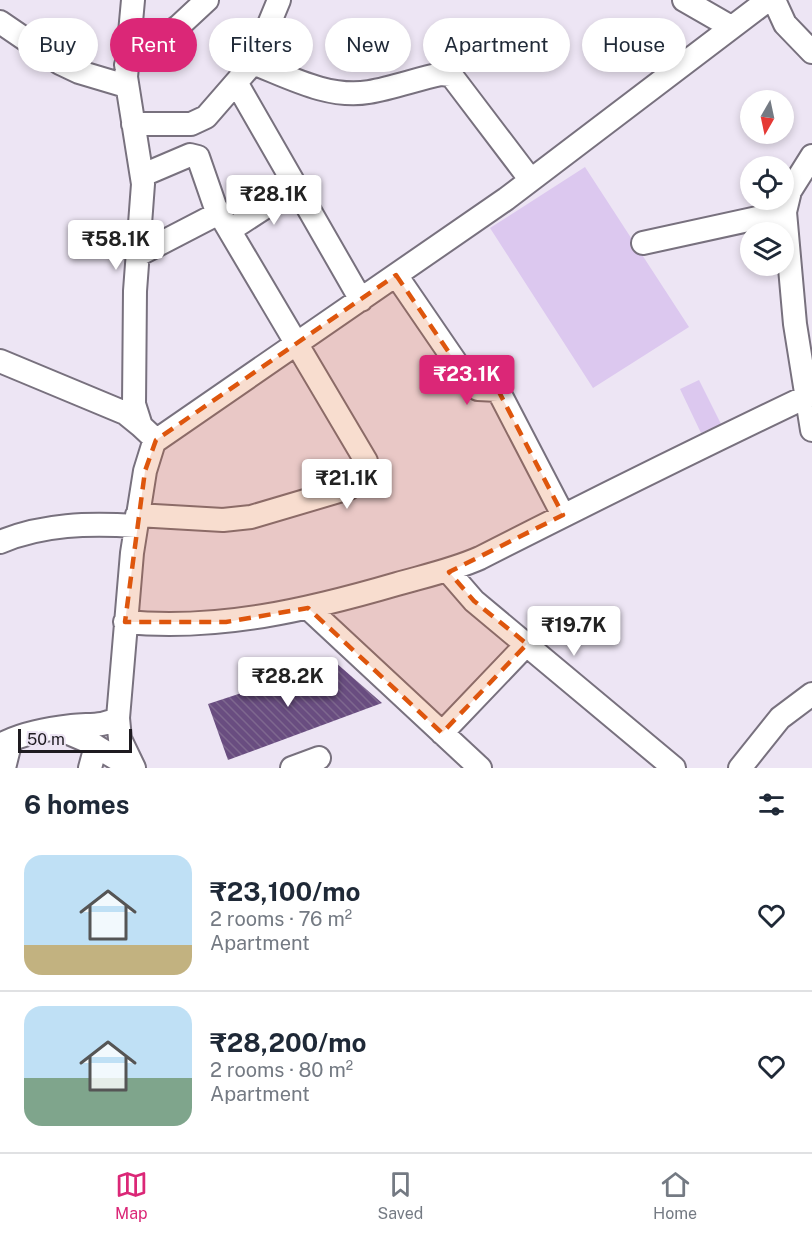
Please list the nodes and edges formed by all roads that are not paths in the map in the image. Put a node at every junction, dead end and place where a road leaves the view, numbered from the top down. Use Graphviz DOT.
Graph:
graph roads {
  1 [pos="133,0"];
  2 [pos="207,0"];
  3 [pos="279,0"];
  4 [pos="684,0"];
  5 [pos="767,0"];
  6 [pos="272,18"];
  7 [pos="0,22"];
  8 [pos="731,27"];
  9 [pos="812,52"];
  10 [pos="246,72"];
  11 [pos="276,72"];
  12 [pos="126,76"];
  13 [pos="237,84"];
  14 [pos="133,124"];
  15 [pos="812,156"];
  16 [pos="143,175"];
  17 [pos="530,179"];
  18 [pos="296,187"];
  19 [pos="785,212"];
  20 [pos="225,222"];
  21 [pos="643,243"];
  22 [pos="138,255"];
  23 [pos="396,275"];
  24 [pos="361,300"];
  25 [pos="296,346"];
  26 [pos="0,361"];
  27 [pos="809,395"];
  28 [pos="812,430"];
  29 [pos="149,433"];
  30 [pos="563,515"];
  31 [pos="136,521"];
  32 [pos="0,542"];
  33 [pos="448,571"];
  34 [pos="308,608"];
  35 [pos="125,622"];
  36 [pos="527,644"];
  37 [pos="812,694"];
  38 [pos="118,718"];
  39 [pos="55,728"];
  40 [pos="442,733"];
  41 [pos="5,742"];
  42 [pos="96,746"];
  43 [pos="319,758"];
  44 [pos="465,764"];
  45 [pos="4,768"];
  46 [pos="90,768"];
  47 [pos="133,768"];
  48 [pos="292,768"];
  49 [pos="674,768"];
  50 [pos="740,768"];
  1 -- 12 [label="street"];
  2 -- 12 [label="street"];
  3 -- 6 [label="street"];
  4 -- 8 [label="street"];
  5 -- 8 [label="street"];
  5 -- 9 [label="street"];
  7 -- 12 [label="street"];
  8 -- 17 [label="street"];
  10 -- 13 [label="street"];
  11 -- 17 [label="street"];
  12 -- 14 [label="street"];
  13 -- 14 [label="street"];
  13 -- 18 [label="street"];
  14 -- 16 [label="street"];
  15 -- 19 [label="street"];
  16 -- 20 [label="street"];
  16 -- 22 [label="street"];
  17 -- 23 [label="street"];
  18 -- 20 [label="street"];
  18 -- 24 [label="street"];
  19 -- 21 [label="street"];
  19 -- 27 [label="street"];
  20 -- 22 [label="street"];
  20 -- 25 [label="street"];
  22 -- 29 [label="street"];
  23 -- 24 [label="street"];
  23 -- 30 [label="street"];
  24 -- 25 [label="street"];
  25 -- 29 [label="street"];
  25 -- 31 [label="street"];
  26 -- 29 [label="street"];
  27 -- 28 [label="street"];
  27 -- 30 [label="street"];
  29 -- 31 [label="street"];
  30 -- 33 [label="street"];
  31 -- 32 [label="street"];
  31 -- 35 [label="street"];
  33 -- 34 [label="street"];
  33 -- 36 [label="street"];
  34 -- 35 [label="street"];
  34 -- 40 [label="street"];
  35 -- 38 [label="street"];
  36 -- 40 [label="street"];
  36 -- 49 [label="street"];
  37 -- 50 [label="street"];
  38 -- 39 [label="street"];
  38 -- 47 [label="street"];
  39 -- 41 [label="street"];
  39 -- 42 [label="street"];
  40 -- 44 [label="street"];
  41 -- 45 [label="street"];
  42 -- 46 [label="street"];
  42 -- 47 [label="street"];
  43 -- 48 [label="street"];
}
